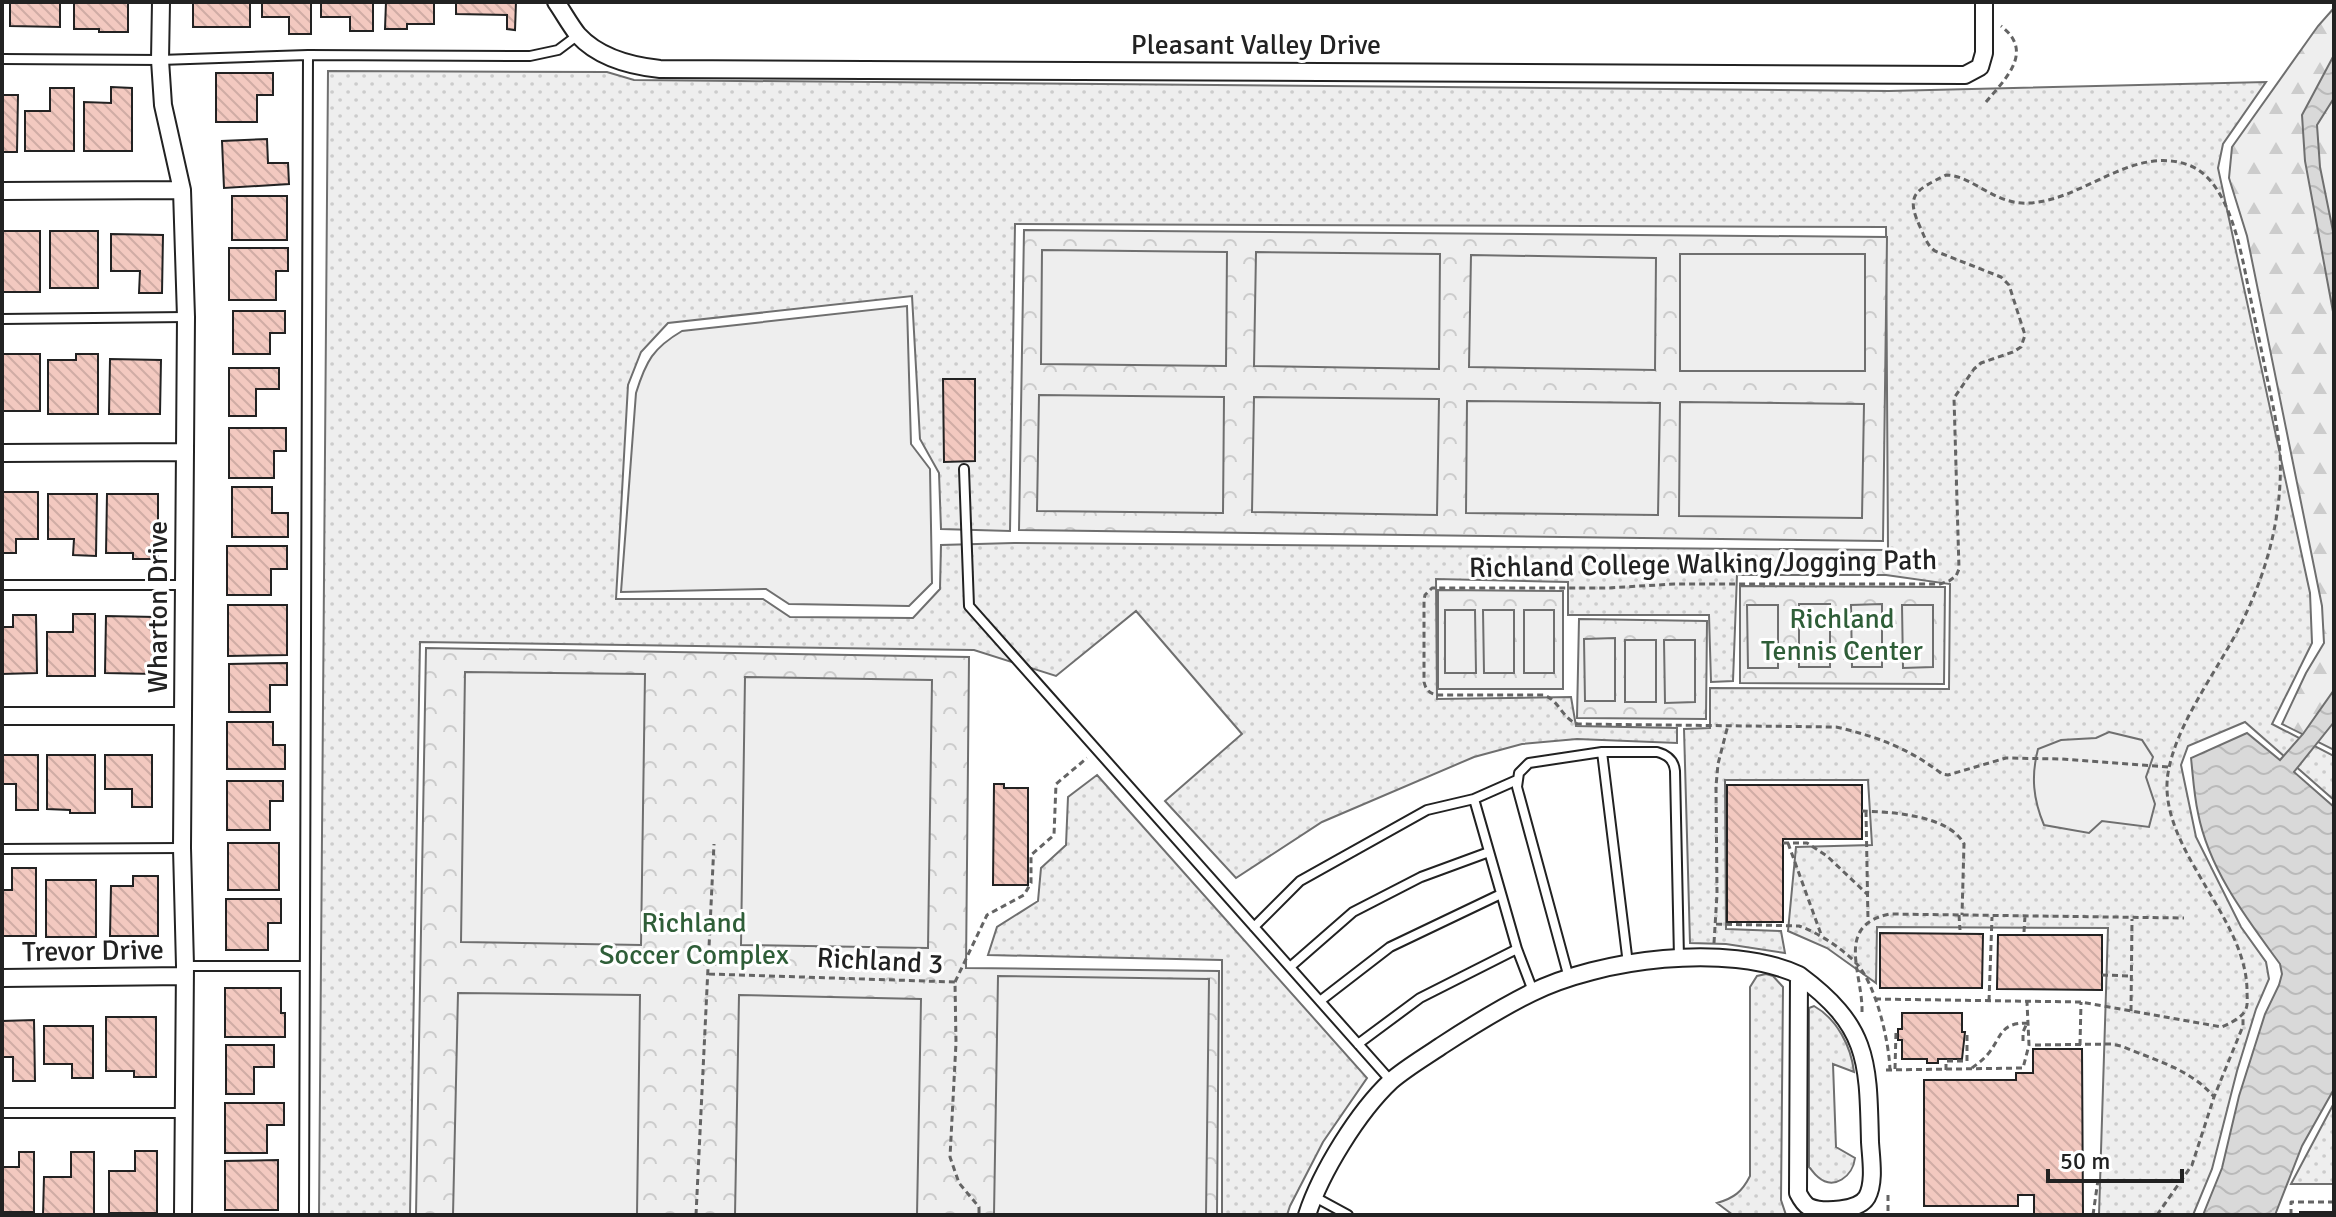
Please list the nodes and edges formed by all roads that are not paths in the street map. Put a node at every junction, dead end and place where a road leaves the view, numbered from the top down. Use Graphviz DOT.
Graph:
graph roads {
  1 [pos="161,2"];
  2 [pos="556,2"];
  3 [pos="1984,2"];
  4 [pos="578,35"];
  5 [pos="308,55"];
  6 [pos="2,59"];
  7 [pos="160,60"];
  8 [pos="182,190"];
  9 [pos="2,191"];
  10 [pos="186,317"];
  11 [pos="2,319"];
  12 [pos="185,452"];
  13 [pos="2,453"];
  14 [pos="964,469"];
  15 [pos="2,585"];
  16 [pos="184,585"];
  17 [pos="2,716"];
  18 [pos="183,716"];
  19 [pos="1602,752"];
  20 [pos="1517,780"];
  21 [pos="1474,799"];
  22 [pos="182,848"];
  23 [pos="2,849"];
  24 [pos="1489,852"];
  25 [pos="1501,894"];
  26 [pos="1254,927"];
  27 [pos="1517,949"];
  28 [pos="1679,958"];
  29 [pos="1628,964"];
  30 [pos="304,966"];
  31 [pos="1290,967"];
  32 [pos="185,971"];
  33 [pos="1799,975"];
  34 [pos="2,978"];
  35 [pos="1569,979"];
  36 [pos="1533,992"];
  37 [pos="1320,1001"];
  38 [pos="1358,1044"];
  39 [pos="1392,1081"];
  40 [pos="2,1113"];
  41 [pos="184,1113"];
  42 [pos="1313,1196"];
  43 [pos="183,1215"];
  44 [pos="304,1215"];
  45 [pos="1307,1215"];
  46 [pos="1348,1215"];
  1 -- 7 [label="street, Wharton Drive"];
  2 -- 4 [label="street, Pleasant Valley Drive"];
  3 -- 4 [label="street, Pleasant Valley Drive"];
  4 -- 5 [label="lane"];
  5 -- 7 [label="lane"];
  5 -- 30 [label="lane"];
  6 -- 7 [label="lane"];
  7 -- 8 [label="street, Wharton Drive"];
  8 -- 9 [label="street"];
  8 -- 10 [label="street, Wharton Drive"];
  10 -- 11 [label="lane"];
  10 -- 12 [label="street, Wharton Drive"];
  12 -- 13 [label="street"];
  12 -- 16 [label="street, Wharton Drive"];
  14 -- 26 [label="lane"];
  15 -- 16 [label="lane"];
  16 -- 18 [label="street, Wharton Drive"];
  17 -- 18 [label="street"];
  18 -- 22 [label="street, Wharton Drive"];
  19 -- 20 [label="lane"];
  19 -- 28 [label="lane"];
  19 -- 29 [label="lane"];
  20 -- 21 [label="lane"];
  20 -- 35 [label="lane"];
  21 -- 24 [label="lane"];
  21 -- 26 [label="lane"];
  22 -- 23 [label="lane"];
  22 -- 32 [label="street, Wharton Drive"];
  24 -- 25 [label="lane"];
  24 -- 31 [label="lane"];
  25 -- 27 [label="lane"];
  25 -- 37 [label="lane"];
  26 -- 31 [label="lane"];
  27 -- 36 [label="lane"];
  27 -- 38 [label="lane"];
  28 -- 29 [label="street"];
  28 -- 33 [label="street"];
  29 -- 35 [label="street"];
  30 -- 32 [label="lane"];
  30 -- 44 [label="lane"];
  31 -- 37 [label="lane"];
  32 -- 34 [label="street, Trevor Drive"];
  32 -- 41 [label="street, Wharton Drive"];
  33 -- 33 [label="street"];
  35 -- 36 [label="street"];
  36 -- 39 [label="street"];
  37 -- 38 [label="lane"];
  38 -- 39 [label="lane"];
  39 -- 42 [label="street"];
  40 -- 41 [label="lane"];
  41 -- 43 [label="street, Wharton Drive"];
  42 -- 45 [label="street"];
  42 -- 46 [label="lane"];
}
